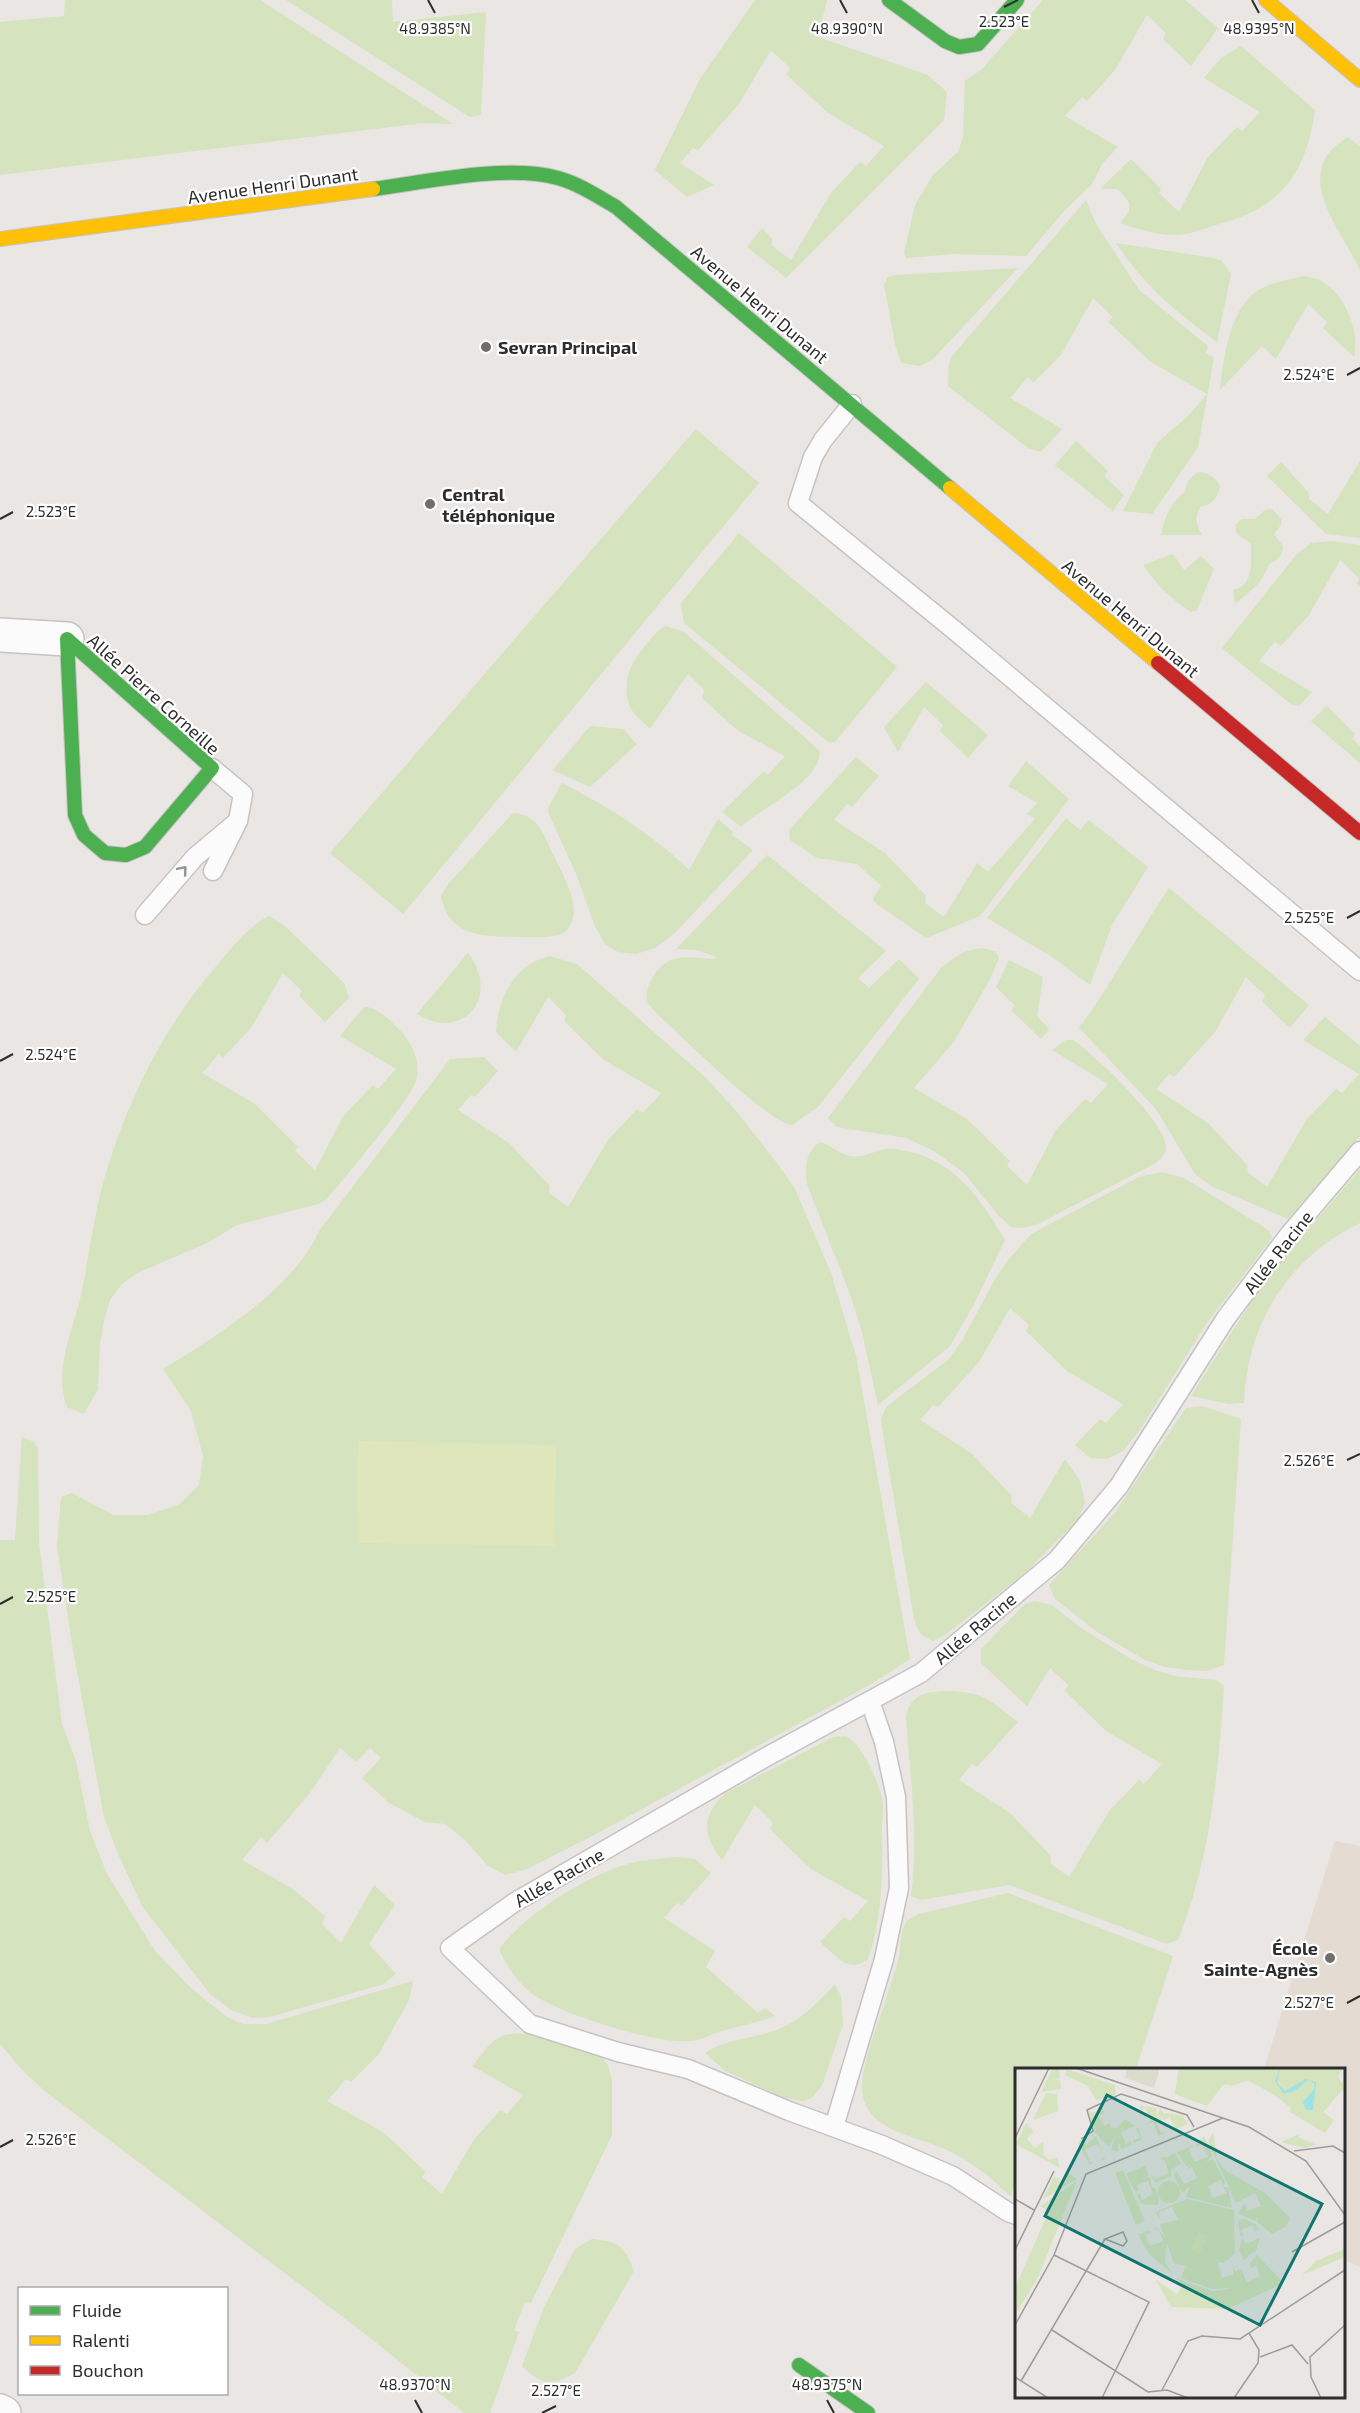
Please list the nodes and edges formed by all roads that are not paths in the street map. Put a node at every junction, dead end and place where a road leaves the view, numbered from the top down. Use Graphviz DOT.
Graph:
graph roads {
  1 [pos="889,0"];
  2 [pos="1017,0"];
  3 [pos="1266,0"];
  4 [pos="1360,80"];
  5 [pos="0,239"];
  6 [pos="852,404"];
  7 [pos="0,635"];
  8 [pos="67,639"];
  9 [pos="212,768"];
  10 [pos="238,821"];
  11 [pos="1360,833"];
  12 [pos="213,871"];
  13 [pos="146,915"];
  14 [pos="1360,971"];
  15 [pos="1360,1151"];
  16 [pos="870,1701"];
  17 [pos="834,2127"];
  18 [pos="1015,2215"];
  19 [pos="799,2365"];
  20 [pos="868,2413"];
  1 -- 2 [label="street"];
  3 -- 4 [label="street"];
  5 -- 6 [label="street, Avenue Henri Dunant"];
  6 -- 11 [label="street, Avenue Henri Dunant"];
  6 -- 14 [label="lane"];
  7 -- 8 [label="street"];
  8 -- 9 [label="street, Allée Pierre Corneille"];
  8 -- 9 [label="street, Allée Pierre Corneille"];
  9 -- 10 [label="lane"];
  10 -- 12 [label="lane"];
  13 -- 10 [label="lane, one-way"];
  15 -- 16 [label="lane, Allée Racine"];
  16 -- 17 [label="lane"];
  16 -- 17 [label="lane, Allée Racine"];
  17 -- 18 [label="lane"];
  19 -- 20 [label="street"];
}
